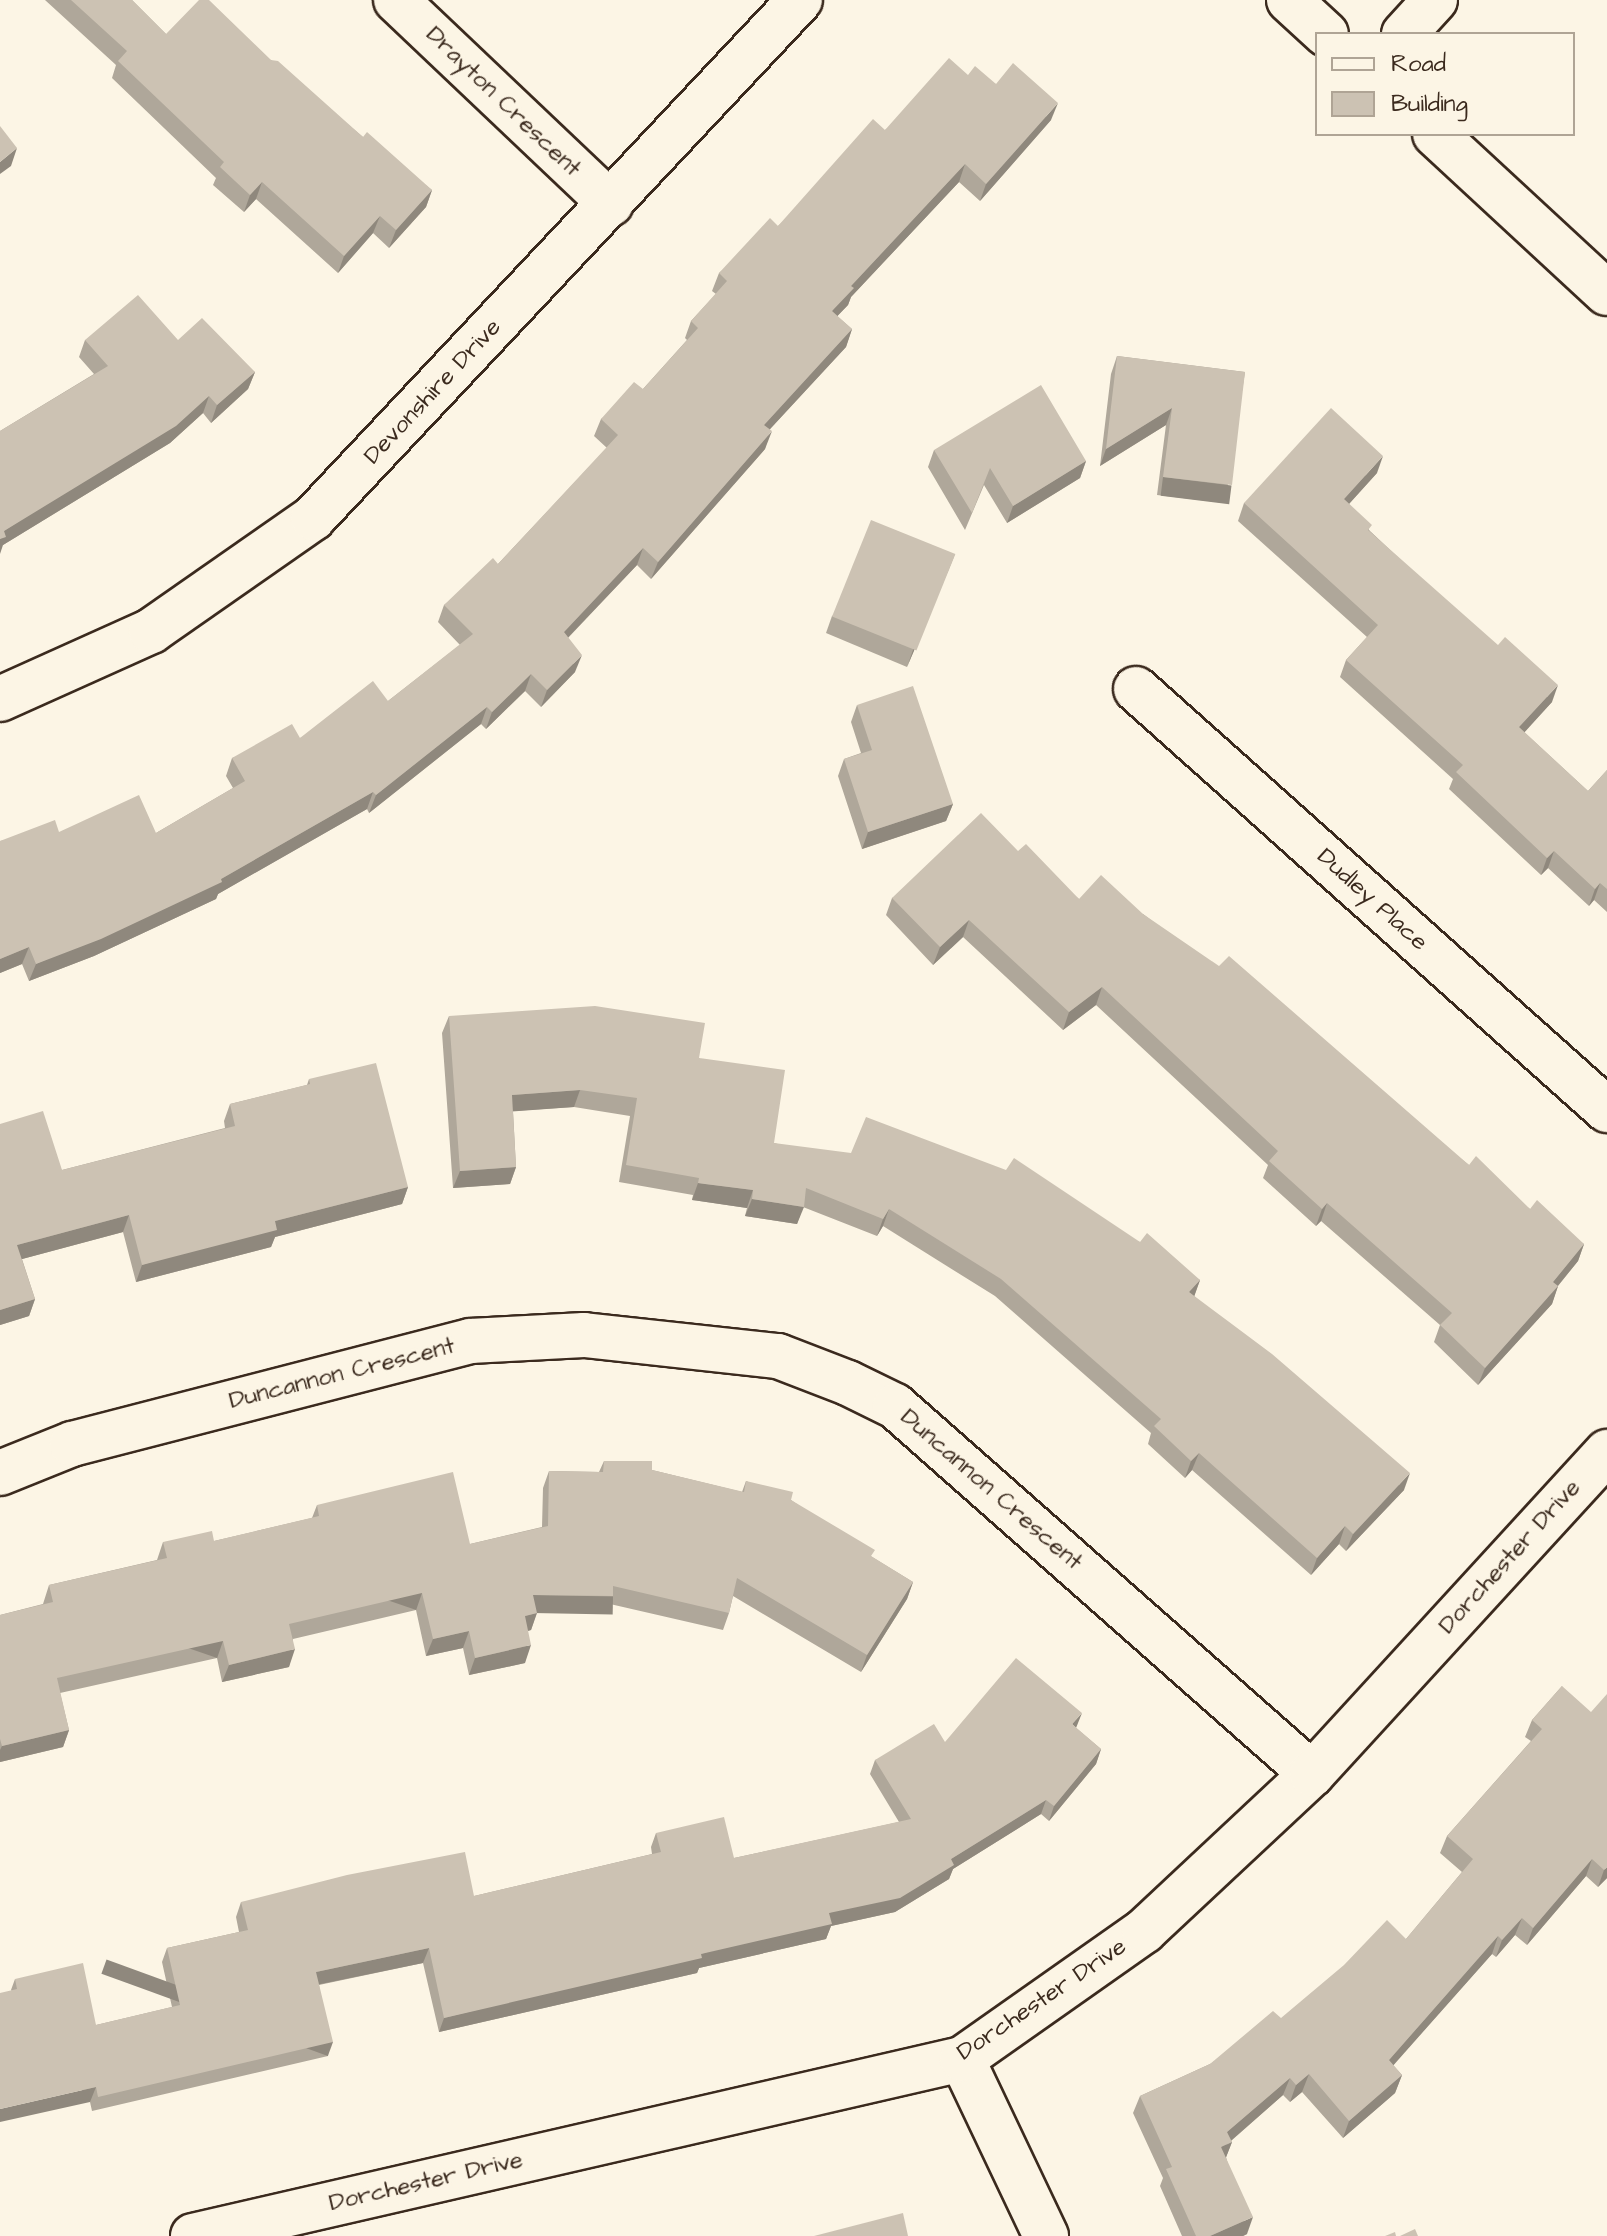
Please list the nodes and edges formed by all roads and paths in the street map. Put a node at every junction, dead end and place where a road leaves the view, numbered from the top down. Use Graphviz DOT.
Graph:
graph roads {
  1 [pos="396,0"];
  2 [pos="800,0"];
  3 [pos="1289,0"];
  4 [pos="1435,0"];
  5 [pos="1324,32"];
  6 [pos="1406,32"];
  7 [pos="1437,136"];
  8 [pos="611,204"];
  9 [pos="1607,293"];
  10 [pos="1136,689"];
  11 [pos="0,699"];
  12 [pos="1607,1110"];
  13 [pos="1607,1452"];
  14 [pos="0,1473"];
  15 [pos="1312,1774"];
  16 [pos="962,2059"];
  17 [pos="307,2223"];
  18 [pos="193,2236"];
  19 [pos="1046,2236"];
  1 -- 8 [label="street, Drayton Crescent"];
  2 -- 8 [label="street, Devonshire Drive"];
  3 -- 5 [label="street"];
  4 -- 6 [label="street"];
  7 -- 9 [label="street"];
  8 -- 11 [label="street, Devonshire Drive"];
  10 -- 12 [label="street, Dudley Place"];
  13 -- 15 [label="street, Dorchester Drive"];
  14 -- 15 [label="street, Duncannon Crescent"];
  15 -- 16 [label="street, Dorchester Drive"];
  16 -- 17 [label="street, Dorchester Drive"];
  16 -- 19 [label="street"];
  17 -- 18 [label="street, Dorchester Drive"];
}
